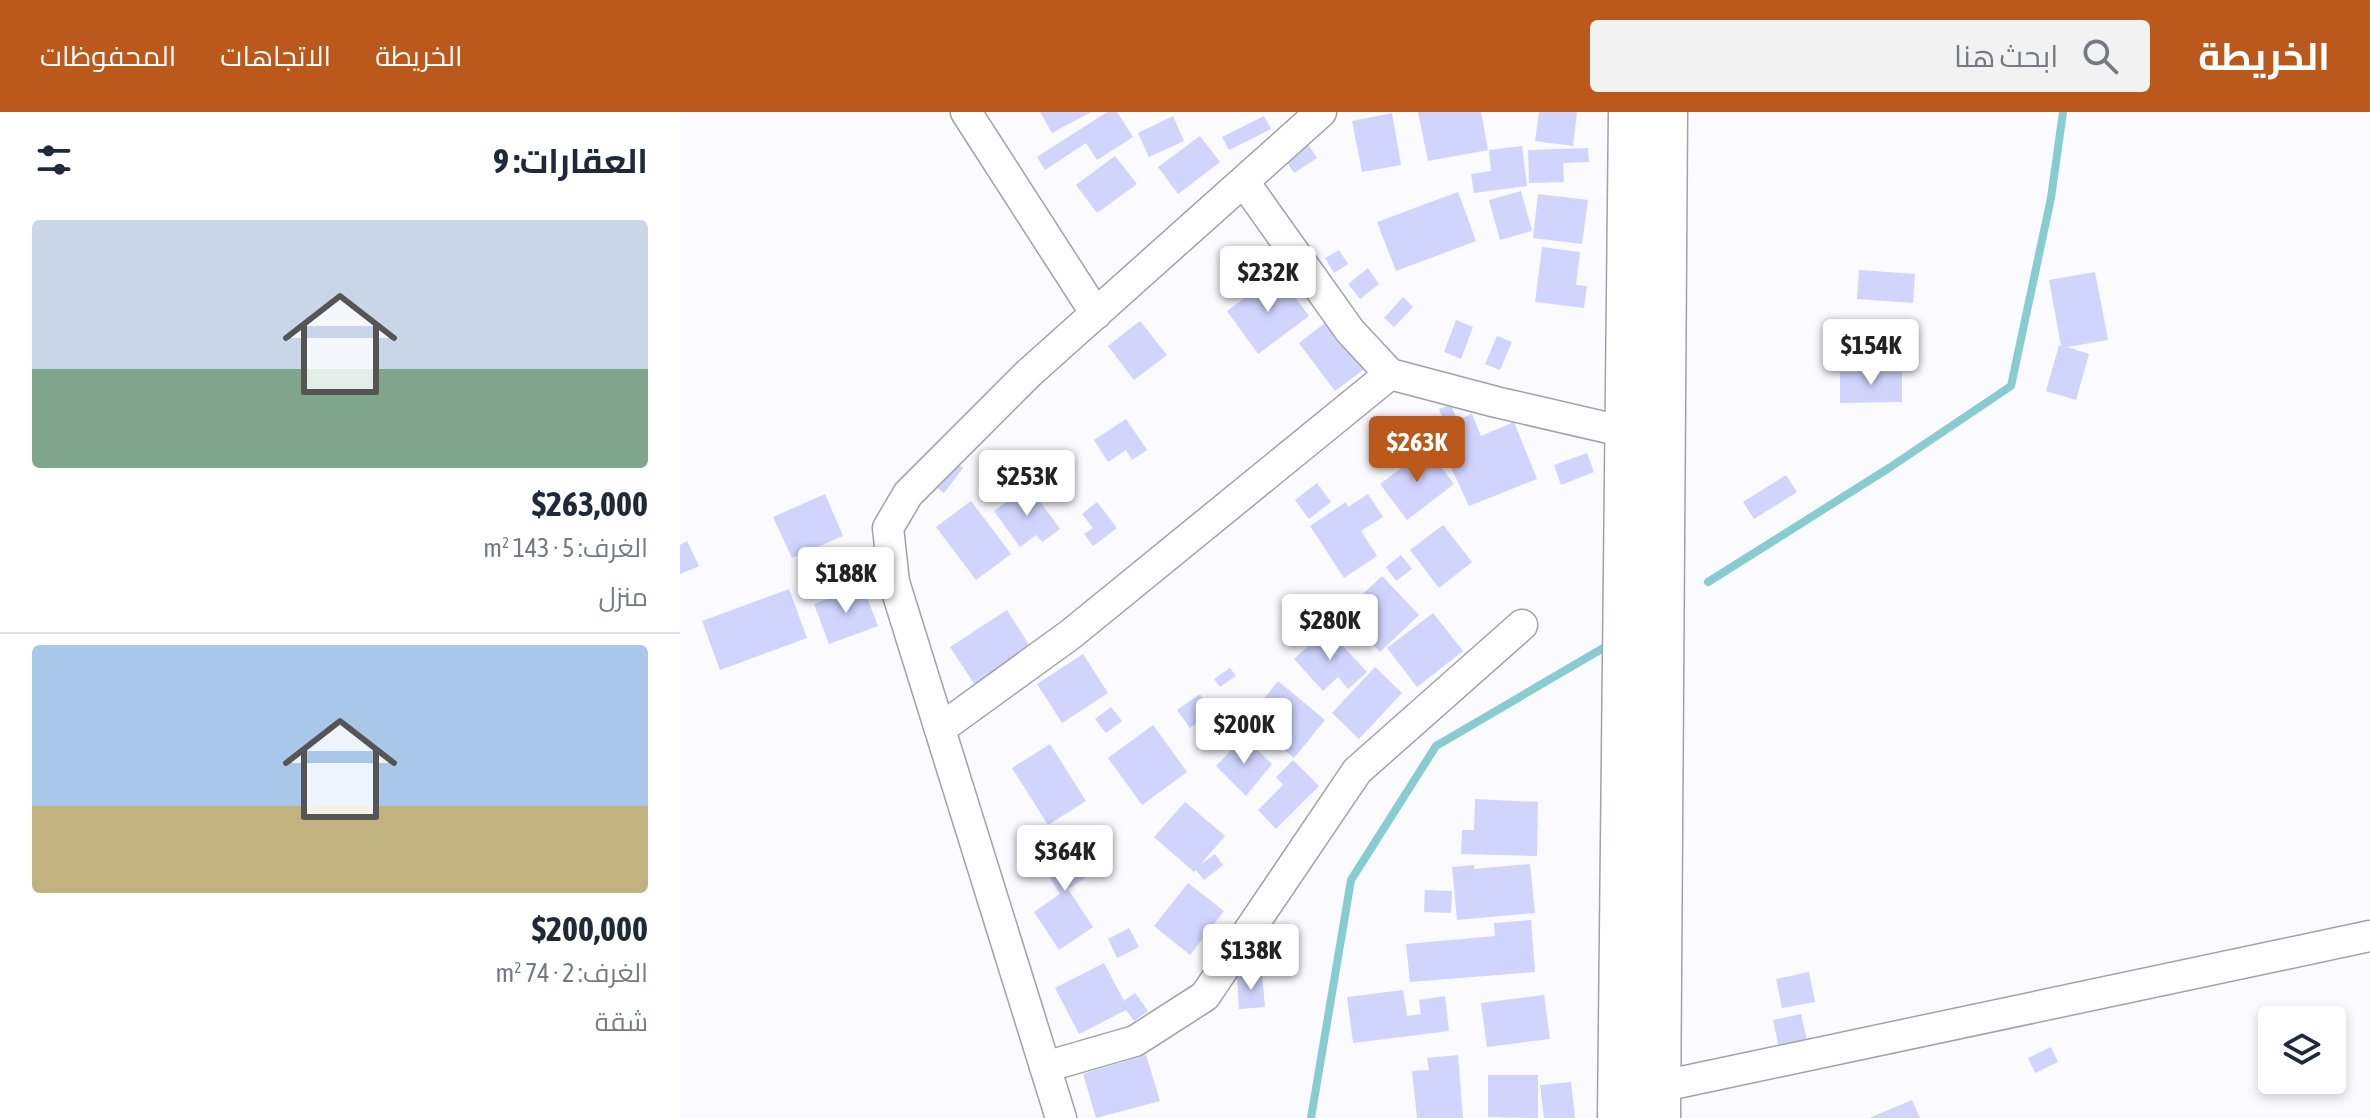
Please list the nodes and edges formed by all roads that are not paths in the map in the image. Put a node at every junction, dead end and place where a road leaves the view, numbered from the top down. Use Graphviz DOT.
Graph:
graph roads {
  1 [pos="966,112"];
  2 [pos="1321,112"];
  3 [pos="1631,112"];
  4 [pos="1665,112"];
  5 [pos="1244,182"];
  6 [pos="1096,314"];
  7 [pos="1390,374"];
  8 [pos="1645,437"];
  9 [pos="1522,625"];
  10 [pos="940,729"];
  11 [pos="2370,936"];
  12 [pos="1045,1067"];
  13 [pos="1658,1103"];
  14 [pos="1061,1118"];
  15 [pos="1620,1118"];
  1 -- 6 [label="street"];
  2 -- 5 [label="street"];
  3 -- 8 [label="highway"];
  4 -- 8 [label="highway"];
  5 -- 6 [label="street"];
  5 -- 7 [label="street"];
  6 -- 10 [label="street"];
  7 -- 8 [label="street"];
  7 -- 10 [label="street"];
  8 -- 13 [label="highway"];
  8 -- 15 [label="highway"];
  9 -- 12 [label="street"];
  10 -- 12 [label="street"];
  11 -- 13 [label="street"];
  12 -- 14 [label="street"];
}
